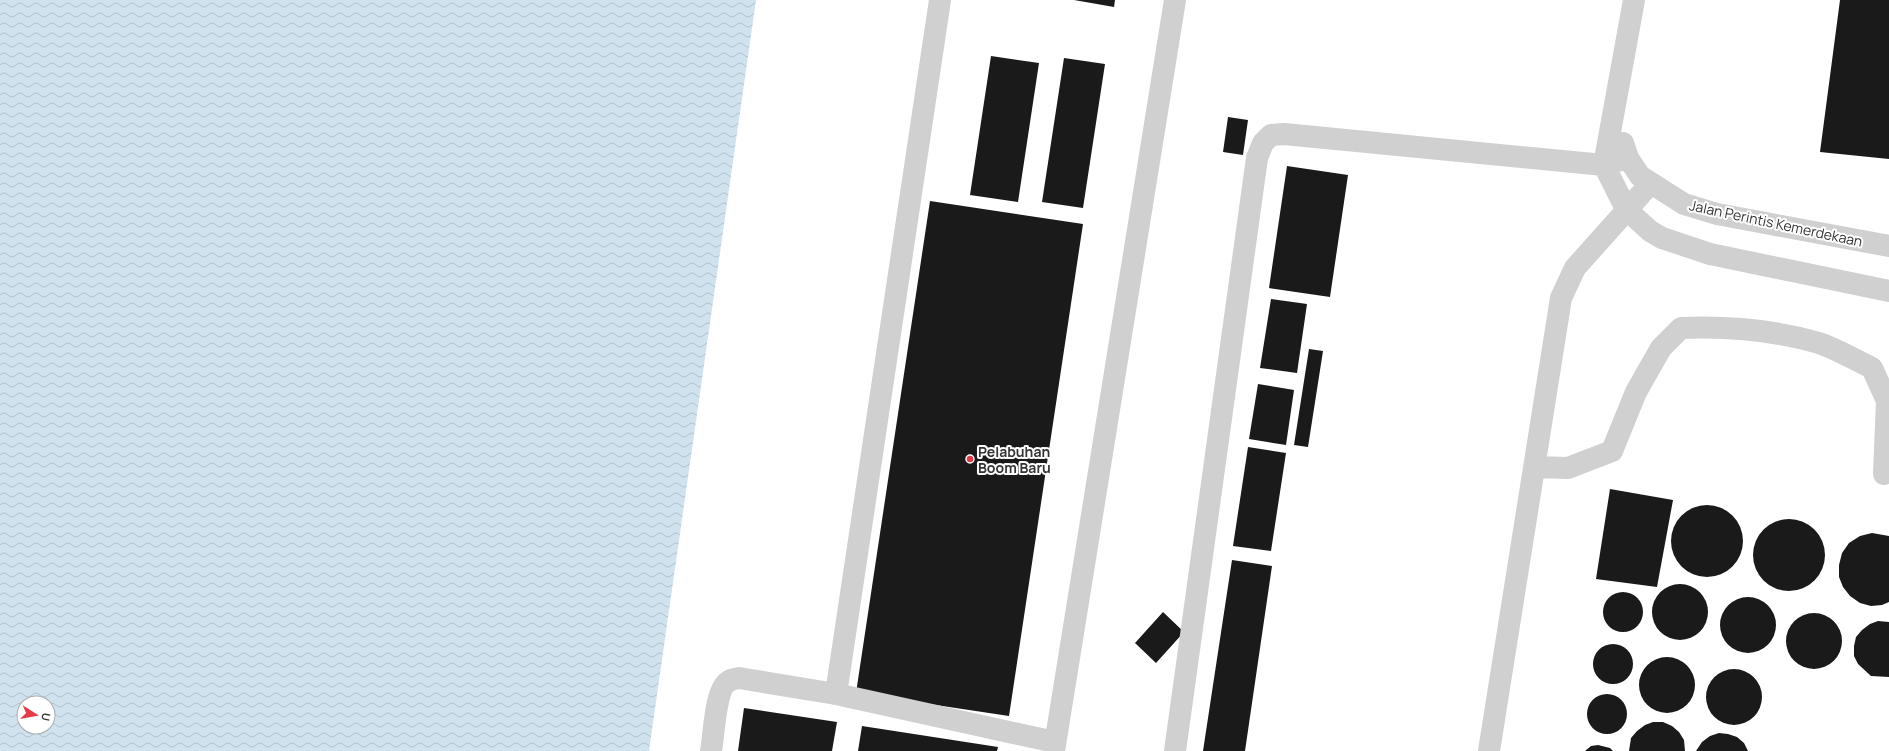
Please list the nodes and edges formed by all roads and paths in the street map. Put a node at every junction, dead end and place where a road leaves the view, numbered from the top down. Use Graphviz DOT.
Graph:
graph roads {
  1 [pos="940,0"];
  2 [pos="1175,0"];
  3 [pos="1634,0"];
  4 [pos="1613,118"];
  5 [pos="1628,158"];
  6 [pos="1604,165"];
  7 [pos="1650,184"];
  8 [pos="1626,209"];
  9 [pos="1889,246"];
  10 [pos="1889,290"];
  11 [pos="1535,467"];
  12 [pos="1884,474"];
  13 [pos="836,694"];
  14 [pos="1055,746"];
  15 [pos="712,751"];
  16 [pos="1174,751"];
  17 [pos="1489,751"];
  1 -- 13 [label="street"];
  2 -- 14 [label="street"];
  3 -- 4 [label="street"];
  4 -- 5 [label="street, Jalan Perintis Kemerdekaan"];
  4 -- 6 [label="street"];
  5 -- 6 [label="street"];
  5 -- 7 [label="street, Jalan Perintis Kemerdekaan"];
  6 -- 8 [label="street"];
  6 -- 16 [label="street"];
  7 -- 8 [label="street"];
  7 -- 9 [label="street, Jalan Perintis Kemerdekaan"];
  8 -- 10 [label="street"];
  8 -- 11 [label="street"];
  11 -- 12 [label="street"];
  11 -- 17 [label="street"];
  13 -- 14 [label="street"];
  13 -- 15 [label="street"];
}
